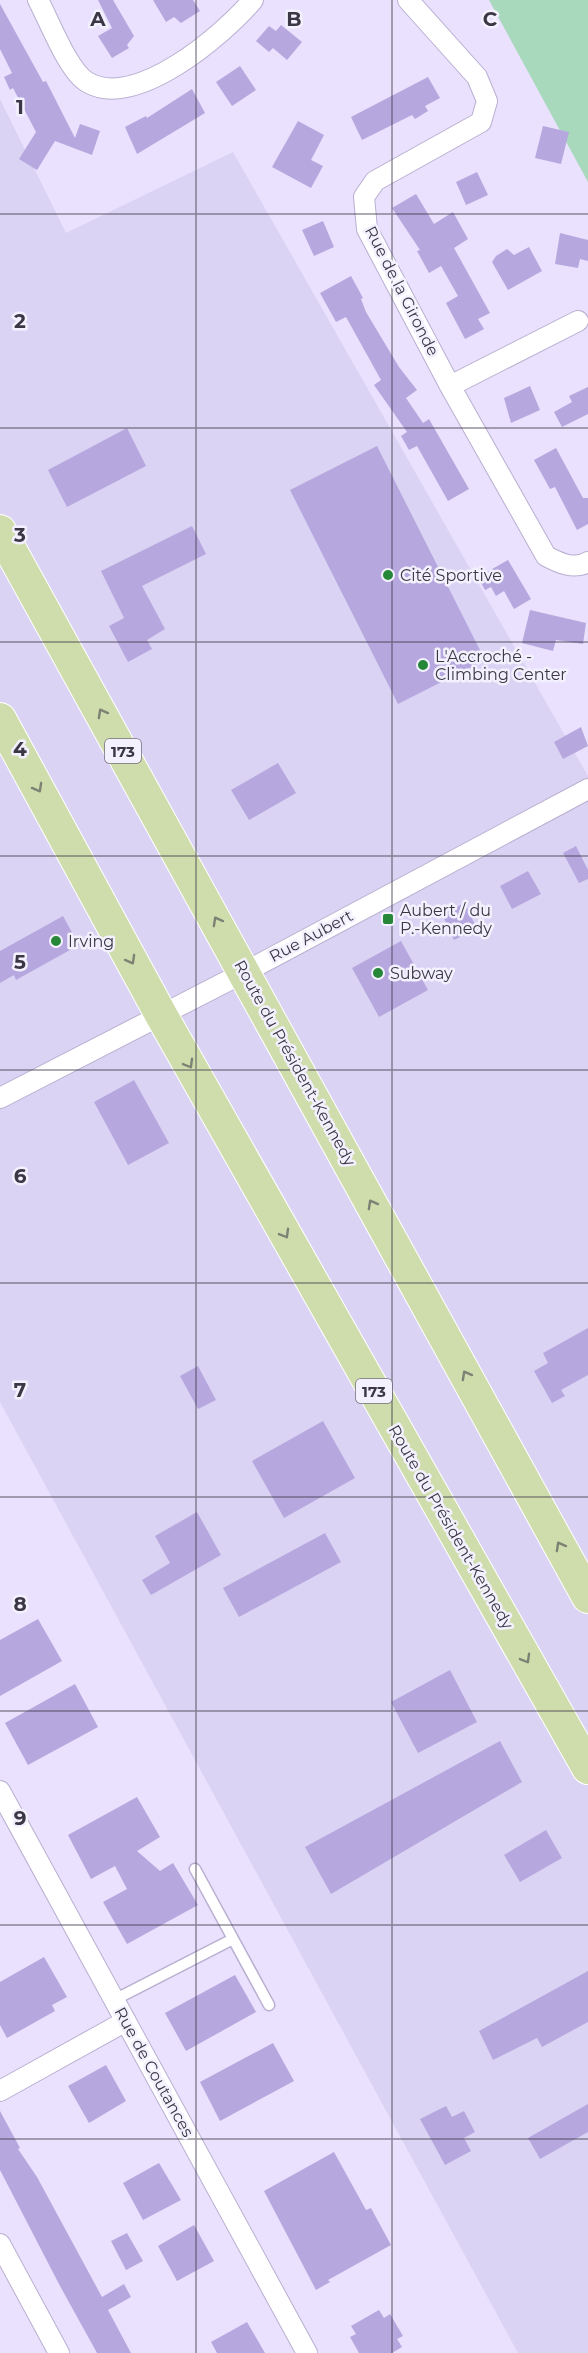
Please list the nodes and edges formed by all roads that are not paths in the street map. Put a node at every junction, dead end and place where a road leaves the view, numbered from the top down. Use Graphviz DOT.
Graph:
graph roads {
  1 [pos="38,0"];
  2 [pos="253,0"];
  3 [pos="408,0"];
  4 [pos="578,321"];
  5 [pos="450,386"];
  6 [pos="0,531"];
  7 [pos="588,562"];
  8 [pos="0,719"];
  9 [pos="588,789"];
  10 [pos="245,972"];
  11 [pos="160,1013"];
  12 [pos="0,1098"];
  13 [pos="588,1597"];
  14 [pos="588,1768"];
  15 [pos="0,1791"];
  16 [pos="195,1869"];
  17 [pos="233,1939"];
  18 [pos="114,2000"];
  19 [pos="269,2005"];
  20 [pos="126,2021"];
  21 [pos="0,2091"];
  22 [pos="0,2244"];
  23 [pos="59,2353"];
  24 [pos="307,2353"];
  1 -- 2 [label="street"];
  3 -- 5 [label="street, Rue de la Gironde"];
  4 -- 5 [label="street"];
  5 -- 7 [label="street, Rue de la Gironde"];
  10 -- 6 [label="main road, Route du Président-Kennedy / 173, one-way"];
  8 -- 11 [label="main road, Route du Président-Kennedy / 173, one-way"];
  9 -- 10 [label="street, Rue Aubert"];
  10 -- 11 [label="street, Rue Aubert"];
  13 -- 10 [label="main road, Route du Président-Kennedy / 173, one-way"];
  11 -- 12 [label="street, Rue Aubert"];
  11 -- 14 [label="main road, Route du Président-Kennedy / 173, one-way"];
  15 -- 18 [label="street, Rue de Coutances"];
  16 -- 17 [label="lane"];
  17 -- 18 [label="lane"];
  17 -- 19 [label="lane"];
  18 -- 20 [label="street, Rue de Coutances"];
  20 -- 21 [label="street"];
  20 -- 24 [label="street, Rue de Coutances"];
  22 -- 23 [label="street"];
}
